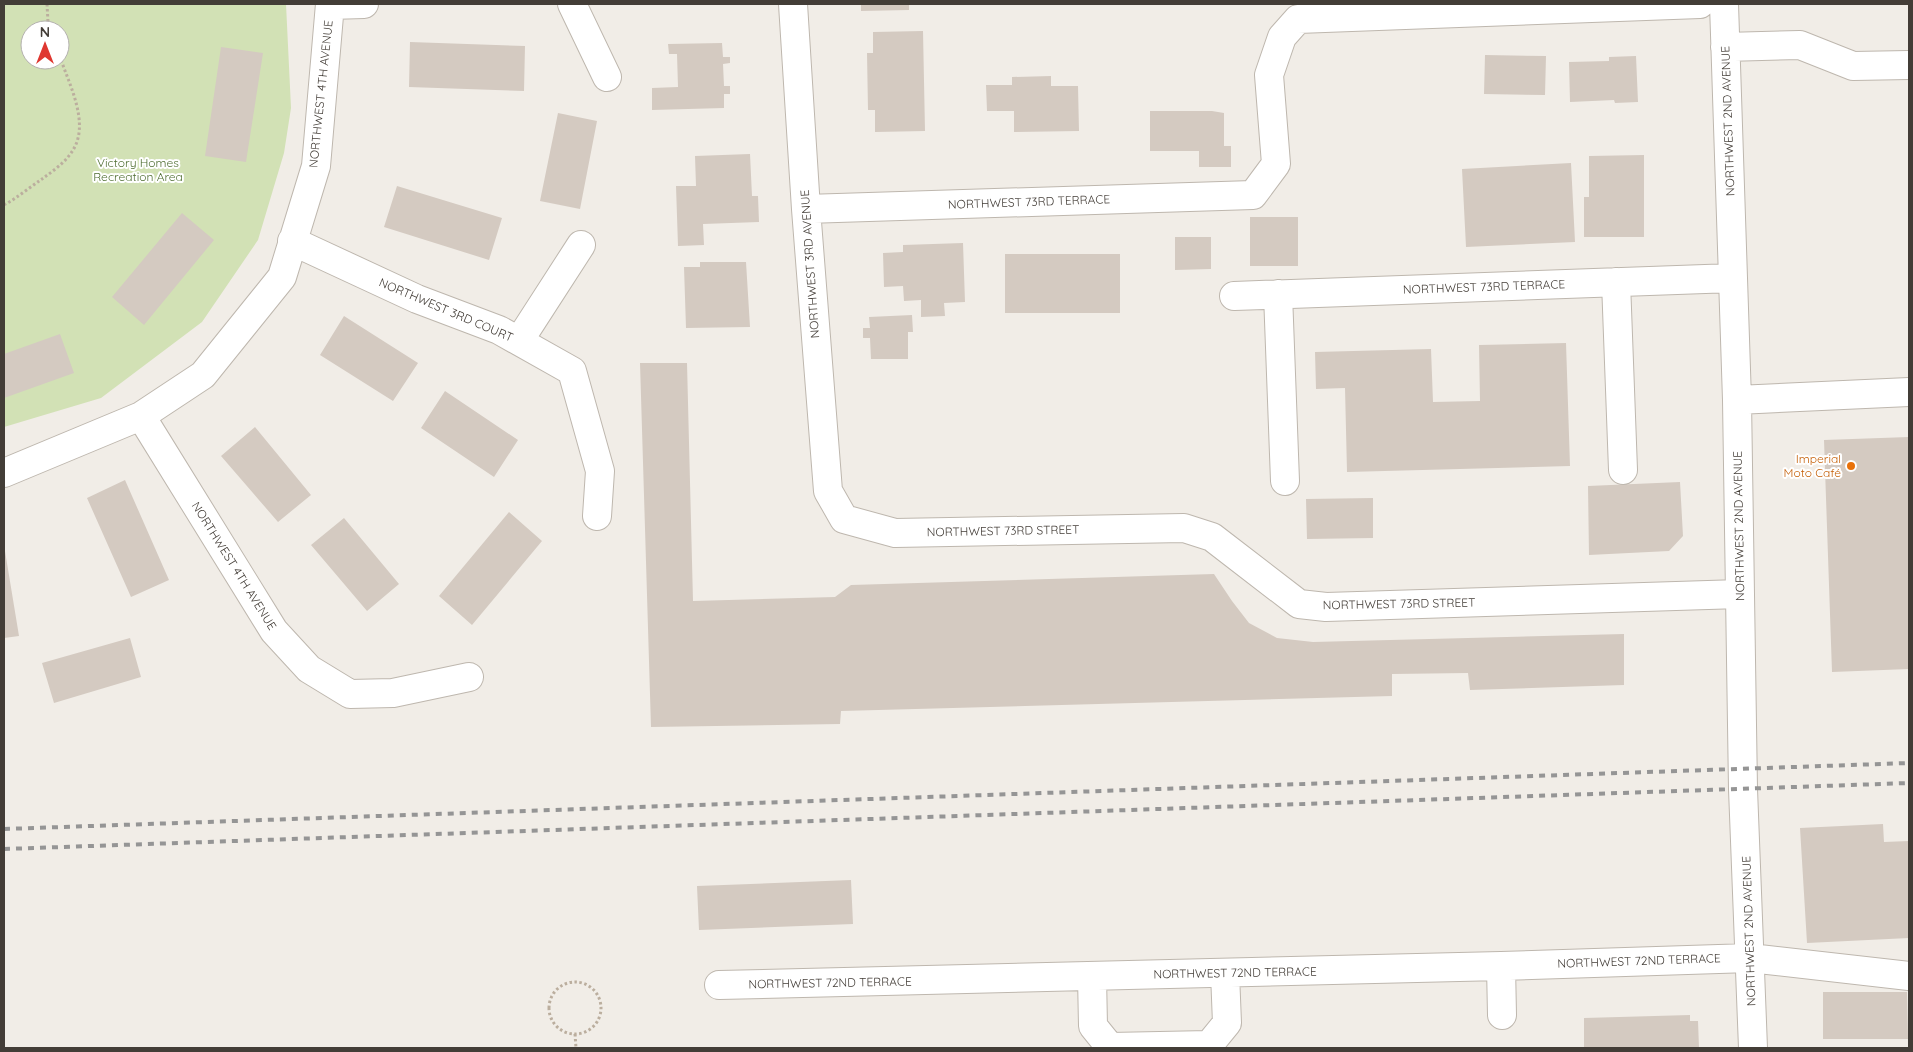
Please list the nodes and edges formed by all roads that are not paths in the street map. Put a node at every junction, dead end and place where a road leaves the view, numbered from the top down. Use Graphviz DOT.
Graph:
graph roads {
  1 [pos="330,4"];
  2 [pos="364,4"];
  3 [pos="572,4"];
  4 [pos="793,4"];
  5 [pos="1700,4"];
  6 [pos="1724,4"];
  7 [pos="1726,46"];
  8 [pos="1909,65"];
  9 [pos="608,77"];
  10 [pos="806,209"];
  11 [pos="292,241"];
  12 [pos="581,244"];
  13 [pos="1733,278"];
  14 [pos="1616,282"];
  15 [pos="1278,294"];
  16 [pos="1234,296"];
  17 [pos="519,341"];
  18 [pos="1909,392"];
  19 [pos="1737,400"];
  20 [pos="141,416"];
  21 [pos="1623,470"];
  22 [pos="4,473"];
  23 [pos="1285,481"];
  24 [pos="597,516"];
  25 [pos="844,519"];
  26 [pos="1740,594"];
  27 [pos="469,677"];
  28 [pos="1750,958"];
  29 [pos="1501,966"];
  30 [pos="1225,973"];
  31 [pos="1092,976"];
  32 [pos="1909,976"];
  33 [pos="719,985"];
  34 [pos="1502,1015"];
  35 [pos="1754,1048"];
  1 -- 2 [label="street"];
  1 -- 11 [label="street, NORTHWEST 4TH AVENUE"];
  3 -- 9 [label="street"];
  4 -- 10 [label="street, NORTHWEST 3RD AVENUE"];
  5 -- 10 [label="street, NORTHWEST 73RD TERRACE"];
  6 -- 7 [label="street, NORTHWEST 2ND AVENUE"];
  7 -- 8 [label="street"];
  7 -- 13 [label="street, NORTHWEST 2ND AVENUE"];
  10 -- 25 [label="street, NORTHWEST 3RD AVENUE"];
  11 -- 17 [label="street, NORTHWEST 3RD COURT"];
  11 -- 20 [label="street, NORTHWEST 4TH AVENUE"];
  12 -- 17 [label="street"];
  13 -- 14 [label="street, NORTHWEST 73RD TERRACE"];
  13 -- 19 [label="street, NORTHWEST 2ND AVENUE"];
  14 -- 15 [label="street, NORTHWEST 73RD TERRACE"];
  14 -- 21 [label="street"];
  15 -- 16 [label="street, NORTHWEST 73RD TERRACE"];
  15 -- 23 [label="street"];
  17 -- 24 [label="street, NORTHWEST 3RD COURT"];
  18 -- 19 [label="street"];
  19 -- 26 [label="street, NORTHWEST 2ND AVENUE"];
  20 -- 22 [label="street"];
  20 -- 27 [label="street, NORTHWEST 4TH AVENUE"];
  25 -- 26 [label="street, NORTHWEST 73RD STREET"];
  26 -- 28 [label="street, NORTHWEST 2ND AVENUE"];
  28 -- 29 [label="street, NORTHWEST 72ND TERRACE"];
  28 -- 32 [label="street, NORTHWEST 72ND TERRACE"];
  28 -- 35 [label="street, NORTHWEST 2ND AVENUE"];
  29 -- 30 [label="street, NORTHWEST 72ND TERRACE"];
  29 -- 34 [label="street"];
  30 -- 31 [label="street, NORTHWEST 72ND TERRACE"];
  30 -- 31 [label="street"];
  31 -- 33 [label="street, NORTHWEST 72ND TERRACE"];
}
